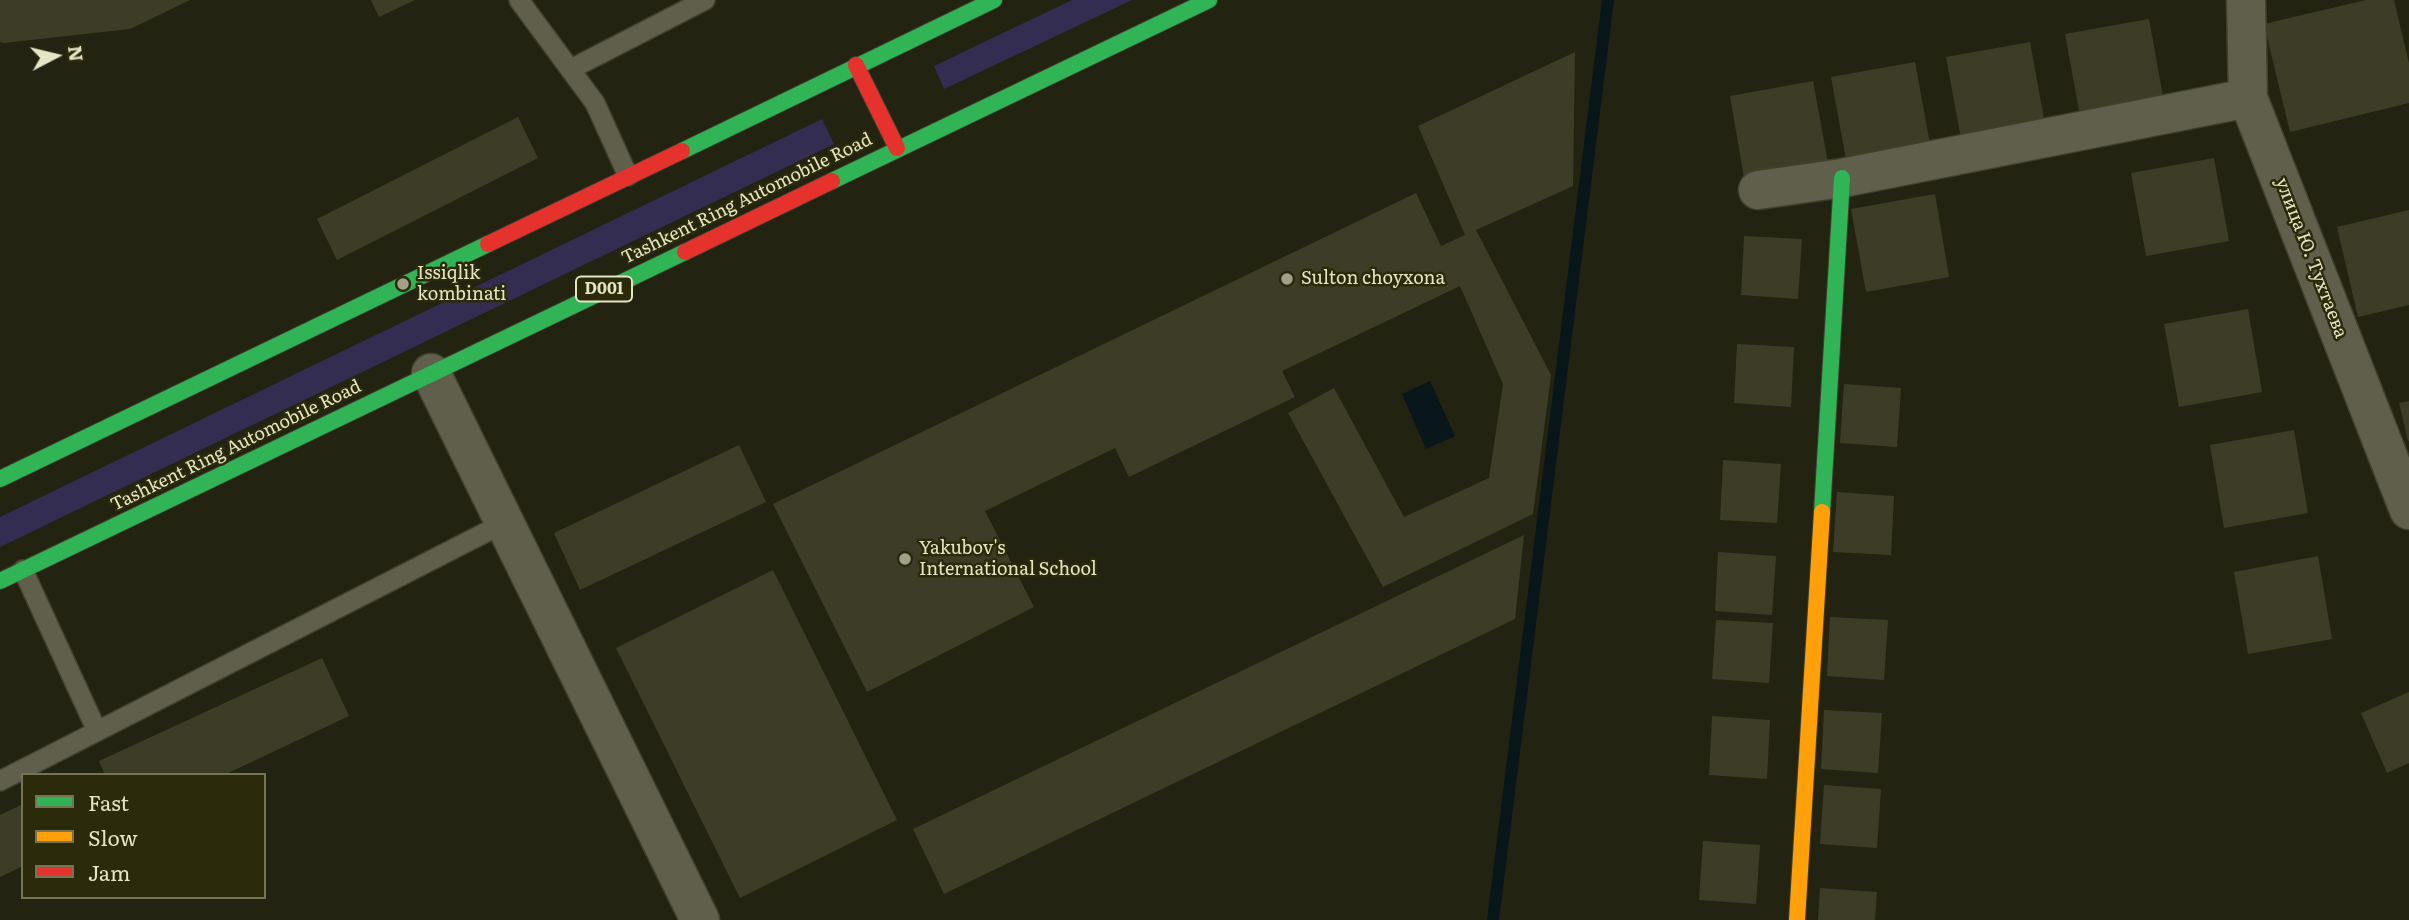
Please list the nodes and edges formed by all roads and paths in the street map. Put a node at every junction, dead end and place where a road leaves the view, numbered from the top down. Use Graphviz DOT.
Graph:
graph roads {
  1 [pos="520,0"];
  2 [pos="705,0"];
  3 [pos="994,0"];
  4 [pos="1209,0"];
  5 [pos="2246,0"];
  6 [pos="856,65"];
  7 [pos="571,69"];
  8 [pos="2248,98"];
  9 [pos="897,148"];
  10 [pos="628,176"];
  11 [pos="1842,178"];
  12 [pos="1758,190"];
  13 [pos="430,373"];
  14 [pos="0,479"];
  15 [pos="2409,510"];
  16 [pos="504,523"];
  17 [pos="23,570"];
  18 [pos="0,581"];
  19 [pos="97,731"];
  20 [pos="0,781"];
  21 [pos="700,920"];
  22 [pos="1797,920"];
  1 -- 7 [label="lane"];
  2 -- 7 [label="lane"];
  3 -- 6 [label="main road"];
  4 -- 9 [label="main road, Tashkent Ring Automobile Road / D001"];
  5 -- 8 [label="street, улица Ю. Тухтаева"];
  6 -- 9 [label="main road"];
  6 -- 10 [label="main road"];
  7 -- 10 [label="lane"];
  8 -- 11 [label="street"];
  8 -- 15 [label="street, улица Ю. Тухтаева"];
  9 -- 13 [label="main road, Tashkent Ring Automobile Road / D001"];
  10 -- 14 [label="main road"];
  11 -- 12 [label="street"];
  11 -- 22 [label="main road"];
  13 -- 16 [label="street"];
  13 -- 17 [label="main road, Tashkent Ring Automobile Road / D001"];
  16 -- 19 [label="lane"];
  16 -- 21 [label="street"];
  17 -- 18 [label="main road, Tashkent Ring Automobile Road / D001"];
  17 -- 19 [label="lane"];
  19 -- 20 [label="lane"];
}
